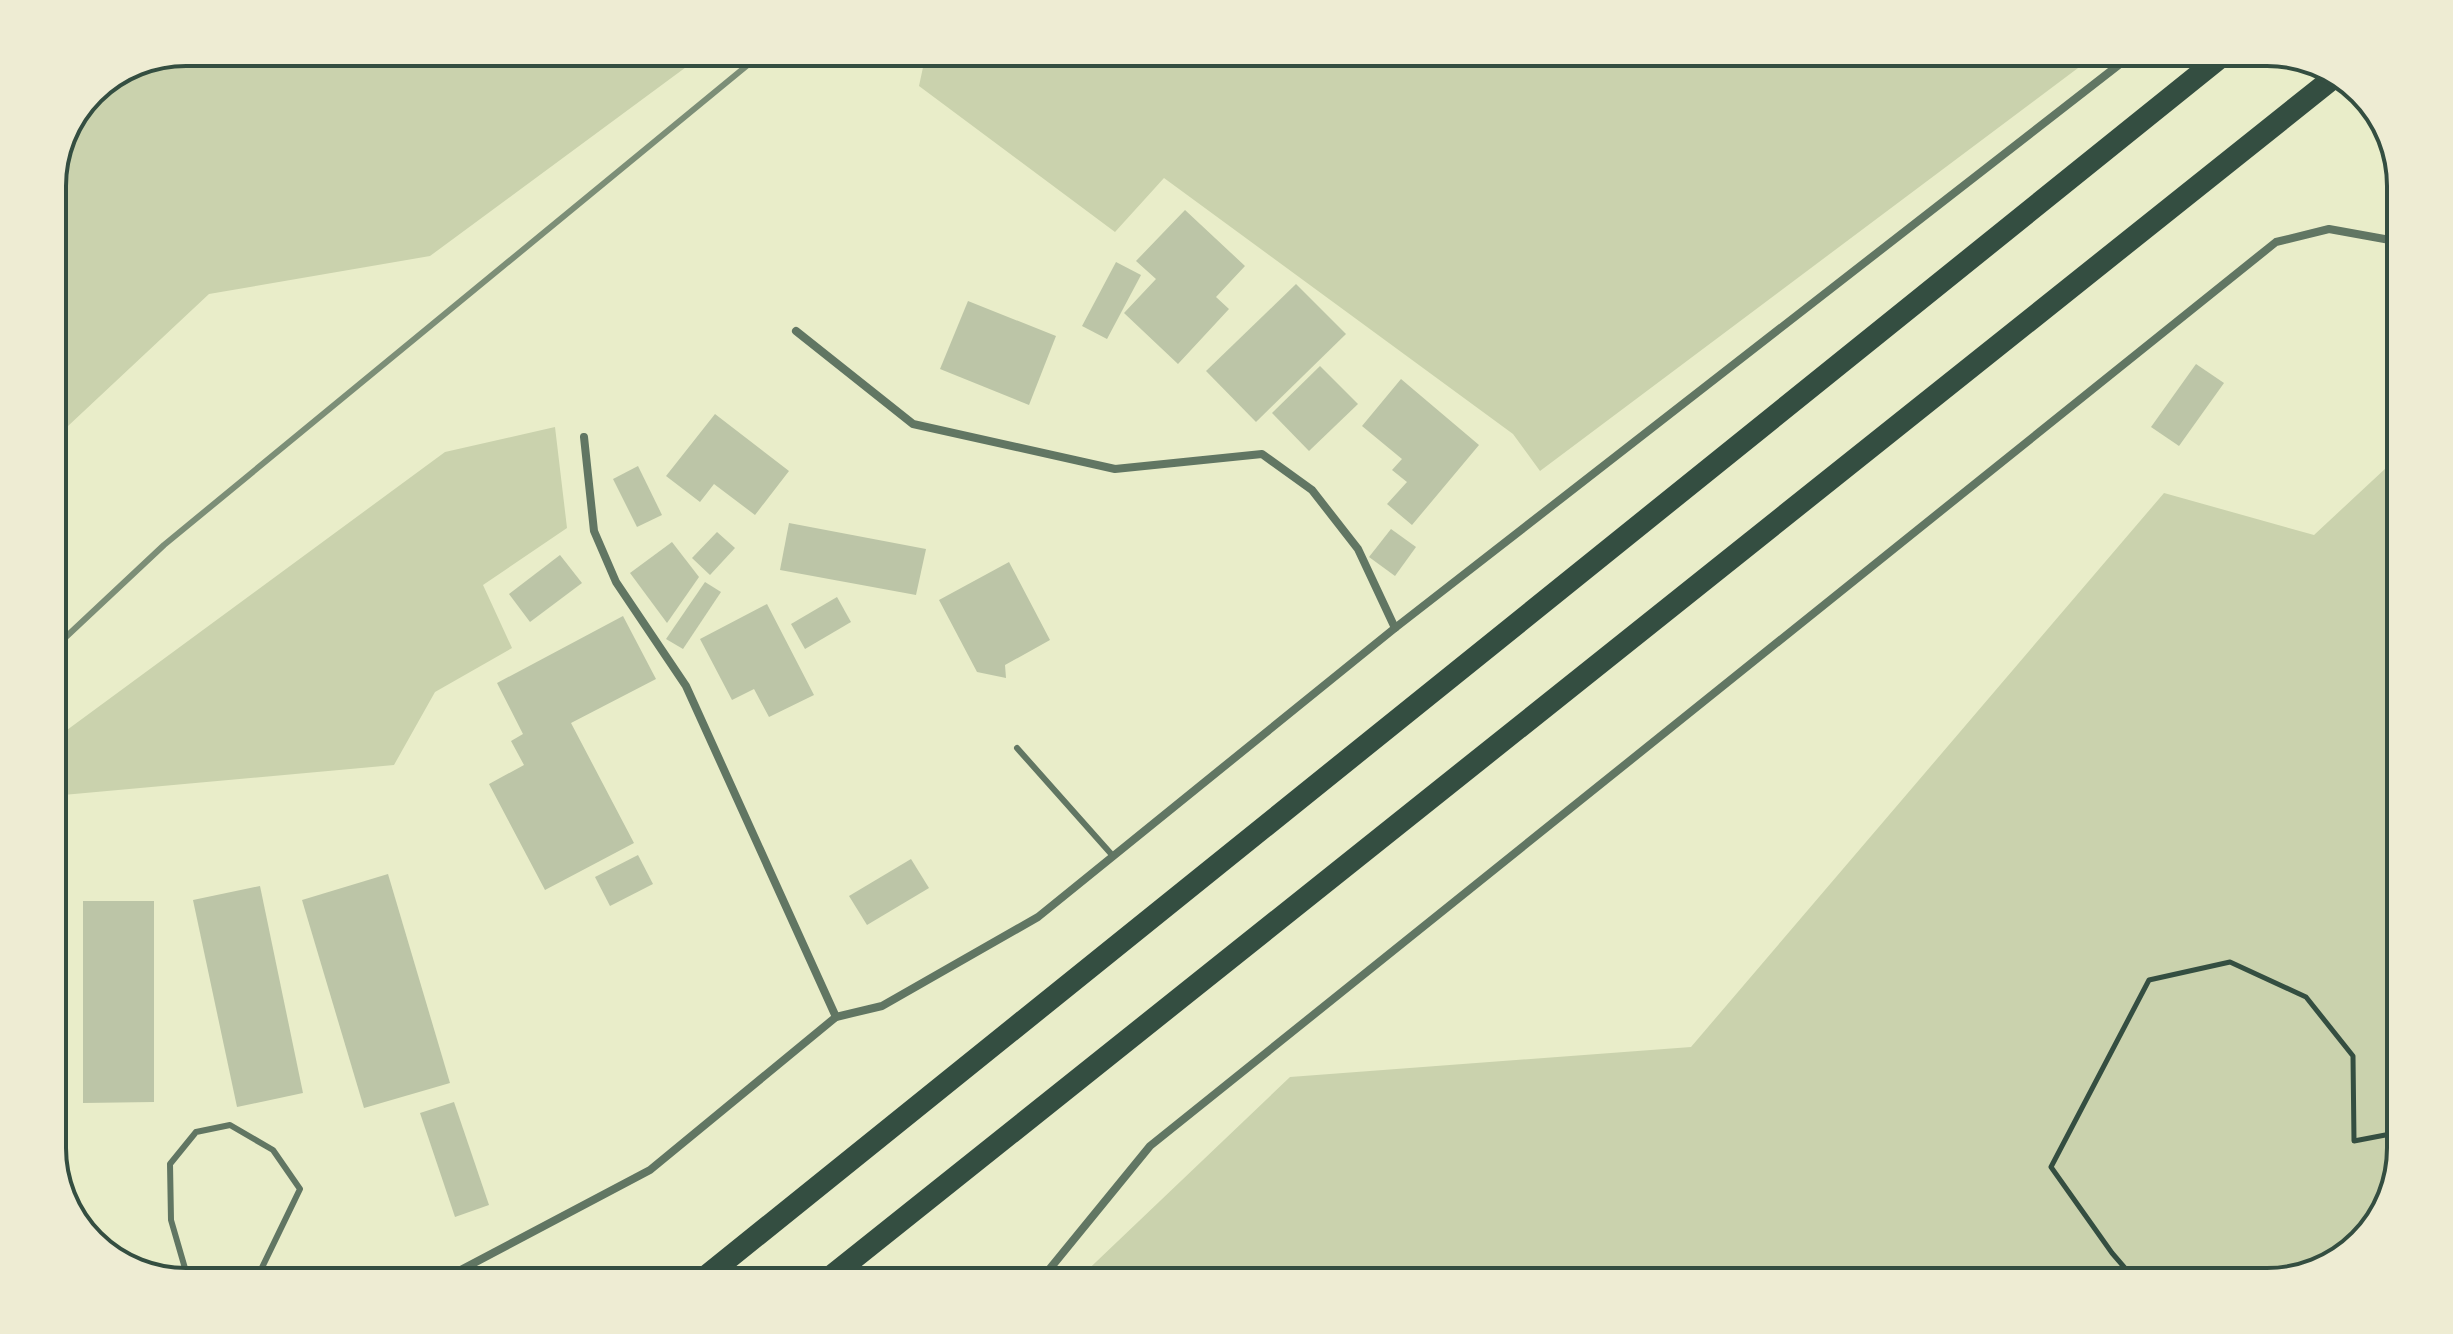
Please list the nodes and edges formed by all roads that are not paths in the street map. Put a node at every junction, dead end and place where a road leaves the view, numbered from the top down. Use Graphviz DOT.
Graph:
graph roads {
  1 [pos="2117,66"];
  2 [pos="2210,66"];
  3 [pos="2328,82"];
  4 [pos="2387,239"];
  5 [pos="796,331"];
  6 [pos="584,437"];
  7 [pos="1395,628"];
  8 [pos="1017,748"];
  9 [pos="1113,856"];
  10 [pos="836,1017"];
  11 [pos="185,1268"];
  12 [pos="262,1268"];
  13 [pos="464,1268"];
  14 [pos="716,1268"];
  15 [pos="842,1268"];
  16 [pos="1050,1268"];
  1 -- 7 [label="street"];
  2 -- 14 [label="highway"];
  3 -- 15 [label="highway"];
  4 -- 16 [label="street"];
  5 -- 7 [label="street"];
  6 -- 10 [label="street"];
  7 -- 9 [label="street"];
  8 -- 9 [label="lane"];
  9 -- 10 [label="street"];
  10 -- 13 [label="street"];
  11 -- 12 [label="lane"];
}
